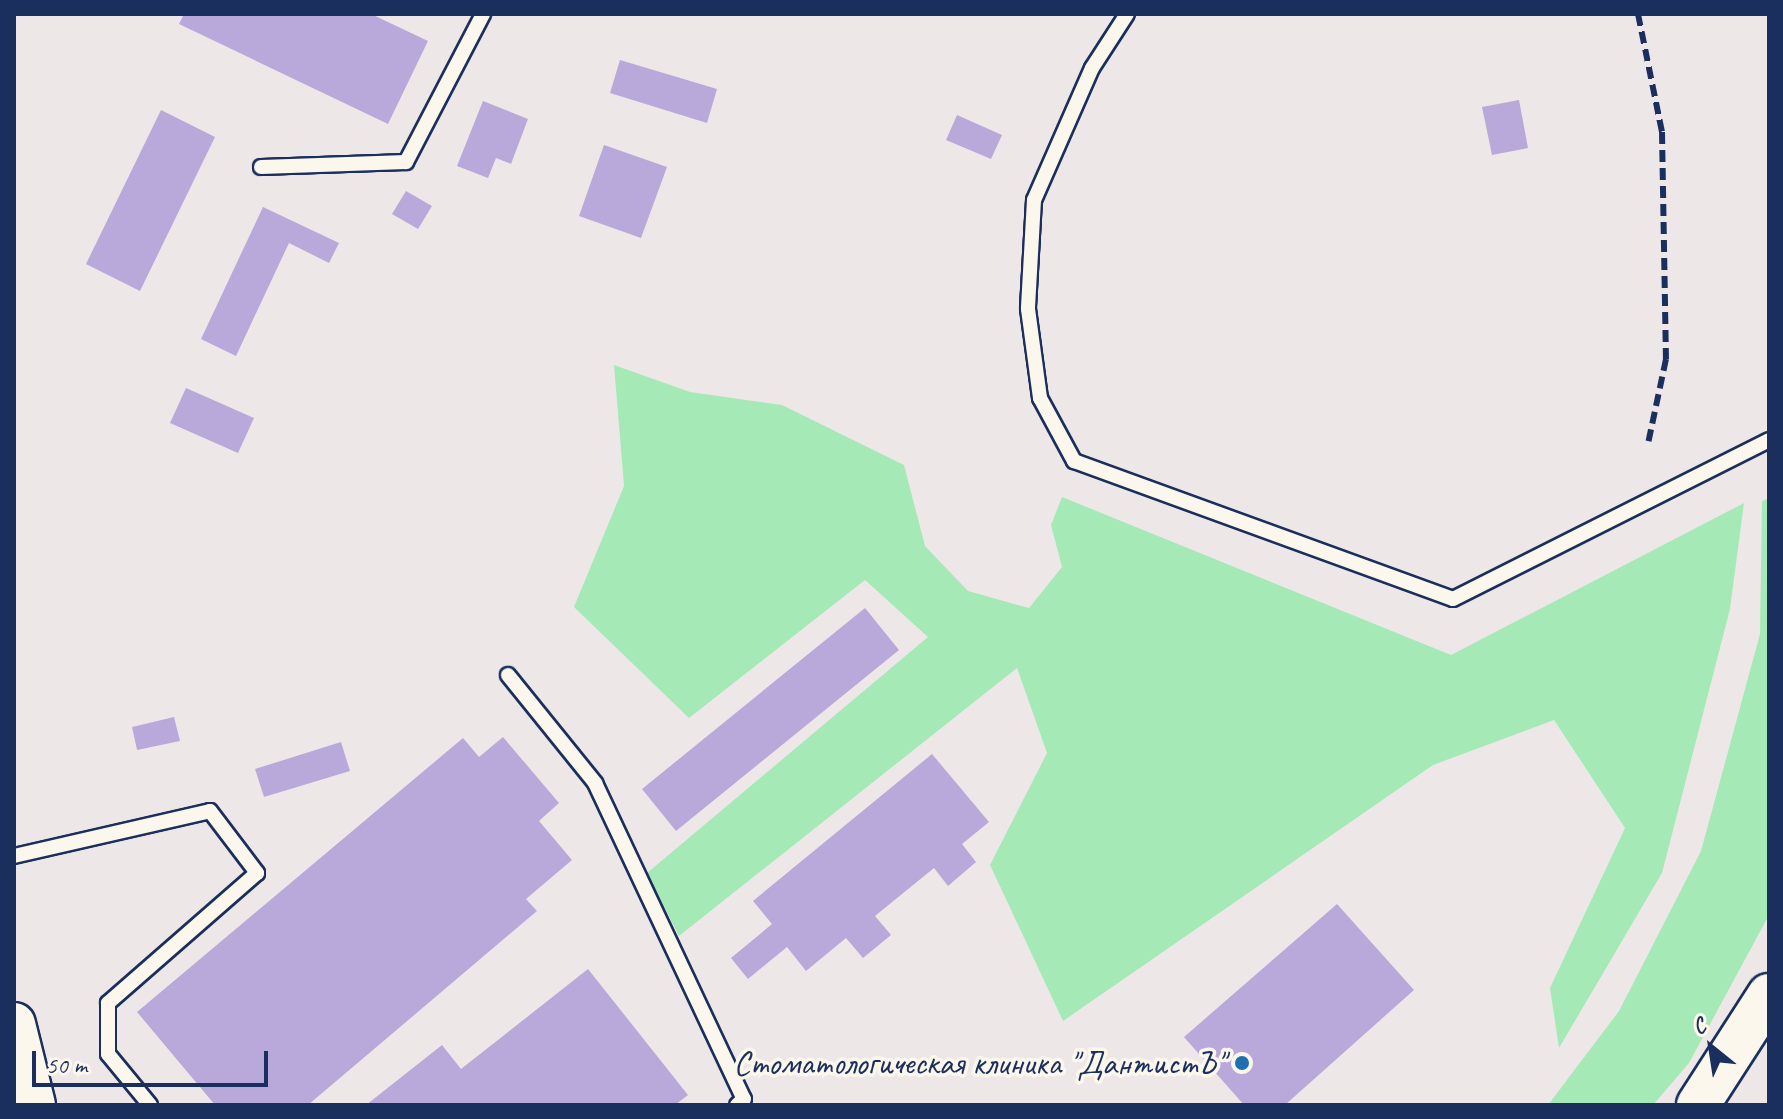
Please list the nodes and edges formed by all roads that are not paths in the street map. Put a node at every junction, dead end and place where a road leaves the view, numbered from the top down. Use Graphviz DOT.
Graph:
graph roads {
  1 [pos="483,14"];
  2 [pos="1127,14"];
  3 [pos="261,167"];
  4 [pos="1769,440"];
  5 [pos="508,675"];
  6 [pos="14,856"];
  7 [pos="1769,995"];
  8 [pos="14,1024"];
  9 [pos="34,1105"];
  10 [pos="150,1105"];
  11 [pos="737,1105"];
  12 [pos="1698,1105"];
  1 -- 3 [label="lane"];
  2 -- 4 [label="lane"];
  5 -- 11 [label="lane"];
  6 -- 10 [label="lane"];
  7 -- 12 [label="street"];
  8 -- 9 [label="street"];
}
